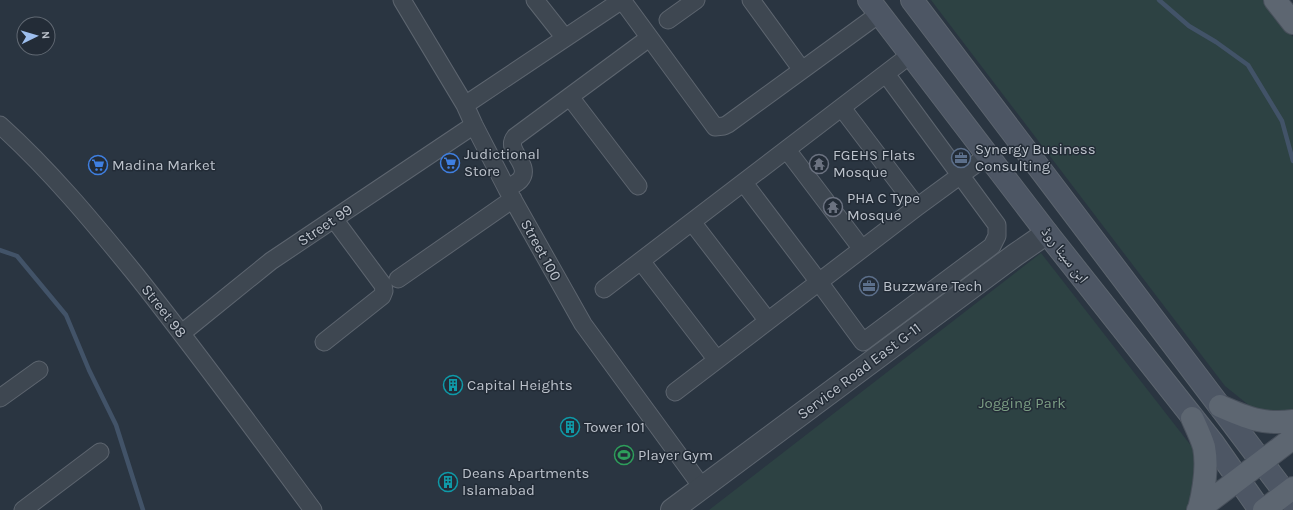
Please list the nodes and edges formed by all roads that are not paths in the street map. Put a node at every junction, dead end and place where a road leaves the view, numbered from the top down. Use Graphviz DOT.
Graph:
graph roads {
  1 [pos="402,0"];
  2 [pos="535,0"];
  3 [pos="622,0"];
  4 [pos="696,0"];
  5 [pos="751,0"];
  6 [pos="912,0"];
  7 [pos="1276,0"];
  8 [pos="874,7"];
  9 [pos="668,20"];
  10 [pos="1293,23"];
  11 [pos="565,38"];
  12 [pos="650,38"];
  13 [pos="910,55"];
  14 [pos="802,70"];
  15 [pos="886,74"];
  16 [pos="570,97"];
  17 [pos="465,105"];
  18 [pos="842,108"];
  19 [pos="0,125"];
  20 [pos="474,125"];
  21 [pos="787,150"];
  22 [pos="988,155"];
  23 [pos="961,175"];
  24 [pos="744,183"];
  25 [pos="638,186"];
  26 [pos="1056,190"];
  27 [pos="510,194"];
  28 [pos="917,207"];
  29 [pos="1030,211"];
  30 [pos="334,219"];
  31 [pos="692,222"];
  32 [pos="1047,233"];
  33 [pos="862,249"];
  34 [pos="642,261"];
  35 [pos="398,279"];
  36 [pos="819,282"];
  37 [pos="604,289"];
  38 [pos="768,322"];
  39 [pos="1161,327"];
  40 [pos="182,333"];
  41 [pos="324,342"];
  42 [pos="1137,347"];
  43 [pos="717,360"];
  44 [pos="39,370"];
  45 [pos="675,392"];
  46 [pos="0,398"];
  47 [pos="1220,406"];
  48 [pos="1192,418"];
  49 [pos="1293,421"];
  50 [pos="1293,438"];
  51 [pos="100,452"];
  52 [pos="1262,462"];
  53 [pos="1238,479"];
  54 [pos="702,487"];
  55 [pos="1291,495"];
  56 [pos="23,510"];
  57 [pos="313,510"];
  58 [pos="672,510"];
  59 [pos="1198,510"];
  60 [pos="1260,510"];
  61 [pos="1264,510"];
  1 -- 17 [label="street, Street 100"];
  2 -- 11 [label="street"];
  3 -- 11 [label="street"];
  3 -- 12 [label="street"];
  4 -- 9 [label="street"];
  5 -- 14 [label="street"];
  6 -- 26 [label="main road"];
  7 -- 10 [label="main road"];
  8 -- 13 [label="main road, ابن سینا روڈ"];
  8 -- 14 [label="street"];
  11 -- 17 [label="street"];
  12 -- 14 [label="street"];
  12 -- 16 [label="street"];
  13 -- 15 [label="street"];
  13 -- 22 [label="main road, ابن سینا روڈ"];
  15 -- 18 [label="street"];
  15 -- 23 [label="street"];
  16 -- 25 [label="street"];
  16 -- 27 [label="street"];
  17 -- 20 [label="street, Street 100"];
  18 -- 21 [label="street"];
  18 -- 28 [label="street"];
  19 -- 40 [label="street, Street 98"];
  20 -- 27 [label="street, Street 100"];
  20 -- 30 [label="street, Street 99"];
  21 -- 24 [label="street"];
  21 -- 33 [label="street"];
  22 -- 23 [label="street"];
  22 -- 29 [label="main road, ابن سینا روڈ"];
  23 -- 28 [label="street"];
  23 -- 36 [label="street"];
  24 -- 31 [label="street"];
  24 -- 36 [label="street"];
  26 -- 29 [label="main road"];
  26 -- 39 [label="main road"];
  27 -- 35 [label="street"];
  27 -- 54 [label="street, Street 100"];
  28 -- 33 [label="street"];
  29 -- 32 [label="main road, ابن سینا روڈ"];
  30 -- 40 [label="street, Street 99"];
  30 -- 41 [label="street"];
  31 -- 34 [label="street"];
  31 -- 38 [label="street"];
  32 -- 42 [label="main road, ابن سینا روڈ"];
  32 -- 54 [label="street, Service Road East G-11"];
  33 -- 36 [label="street"];
  34 -- 37 [label="street"];
  34 -- 43 [label="street"];
  36 -- 38 [label="street"];
  38 -- 43 [label="street"];
  39 -- 42 [label="main road"];
  39 -- 47 [label="main road"];
  40 -- 57 [label="street, Street 98"];
  42 -- 48 [label="main road, ابن سینا روڈ"];
  43 -- 45 [label="street"];
  44 -- 46 [label="street"];
  47 -- 49 [label="main road"];
  47 -- 52 [label="main road"];
  48 -- 53 [label="main road, ابن سینا روڈ"];
  48 -- 59 [label="main road"];
  50 -- 52 [label="main road"];
  51 -- 56 [label="street"];
  52 -- 53 [label="main road"];
  52 -- 55 [label="main road"];
  53 -- 59 [label="main road"];
  53 -- 60 [label="main road, ابن سینا روڈ"];
  54 -- 58 [label="street, Service Road East G-11"];
  55 -- 61 [label="main road"];
}
